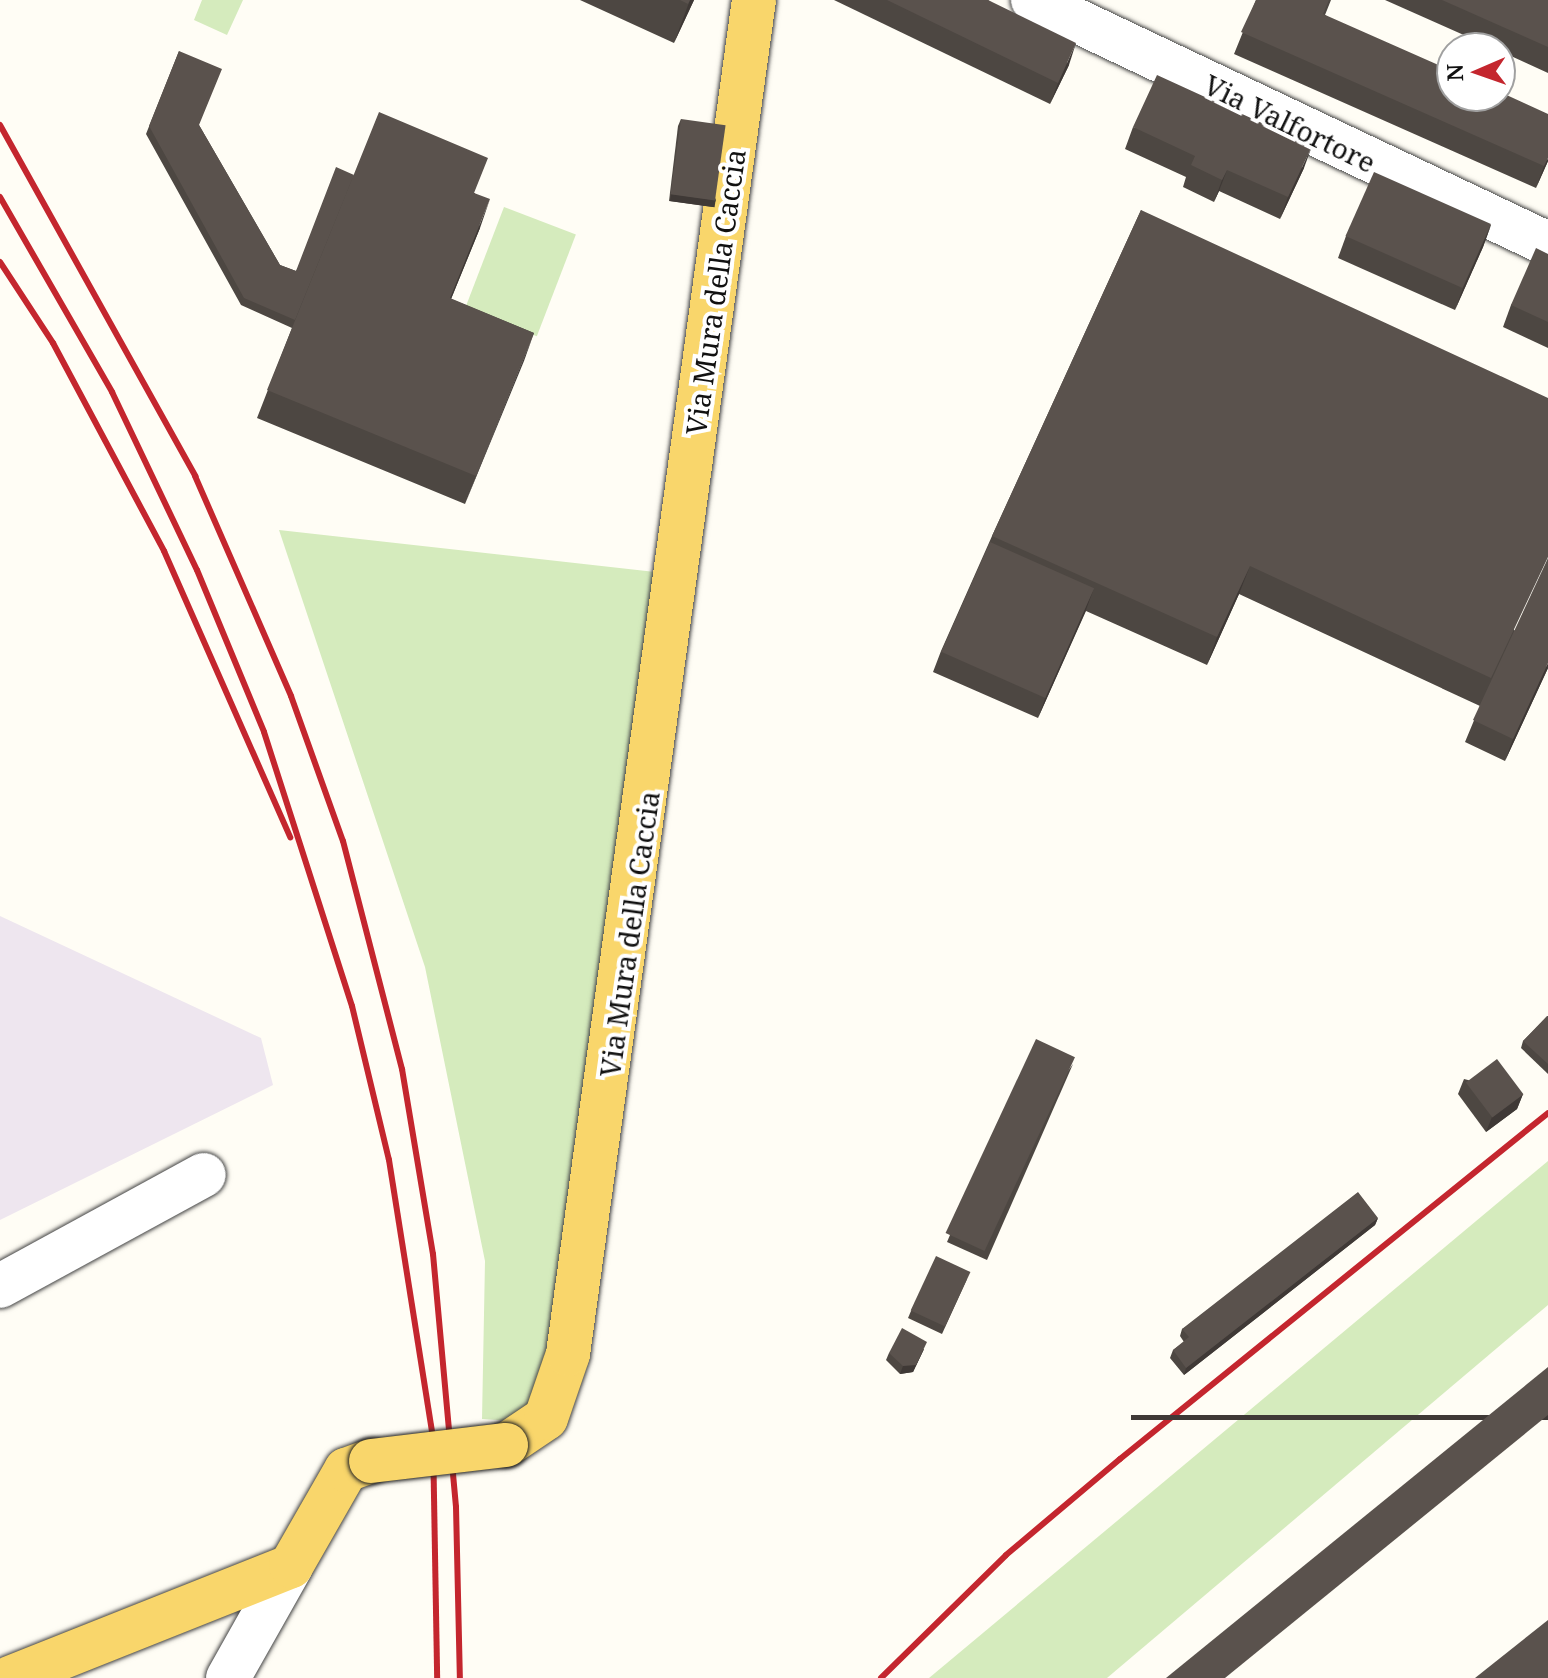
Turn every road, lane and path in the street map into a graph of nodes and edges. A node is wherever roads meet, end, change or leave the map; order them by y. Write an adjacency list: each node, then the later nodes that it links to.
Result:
1 (754, 0): 6 (main road, Via Mura della Caccia, bridge)
2 (1033, 0): 3 (street, Via Valfortore)
3 (1548, 244)
4 (204, 1175): 5 (street)
5 (0, 1286)
6 (291, 1566): 7 (main road); 8 (street, Via Mura della Caccia)
7 (10, 1678)
8 (228, 1678)

